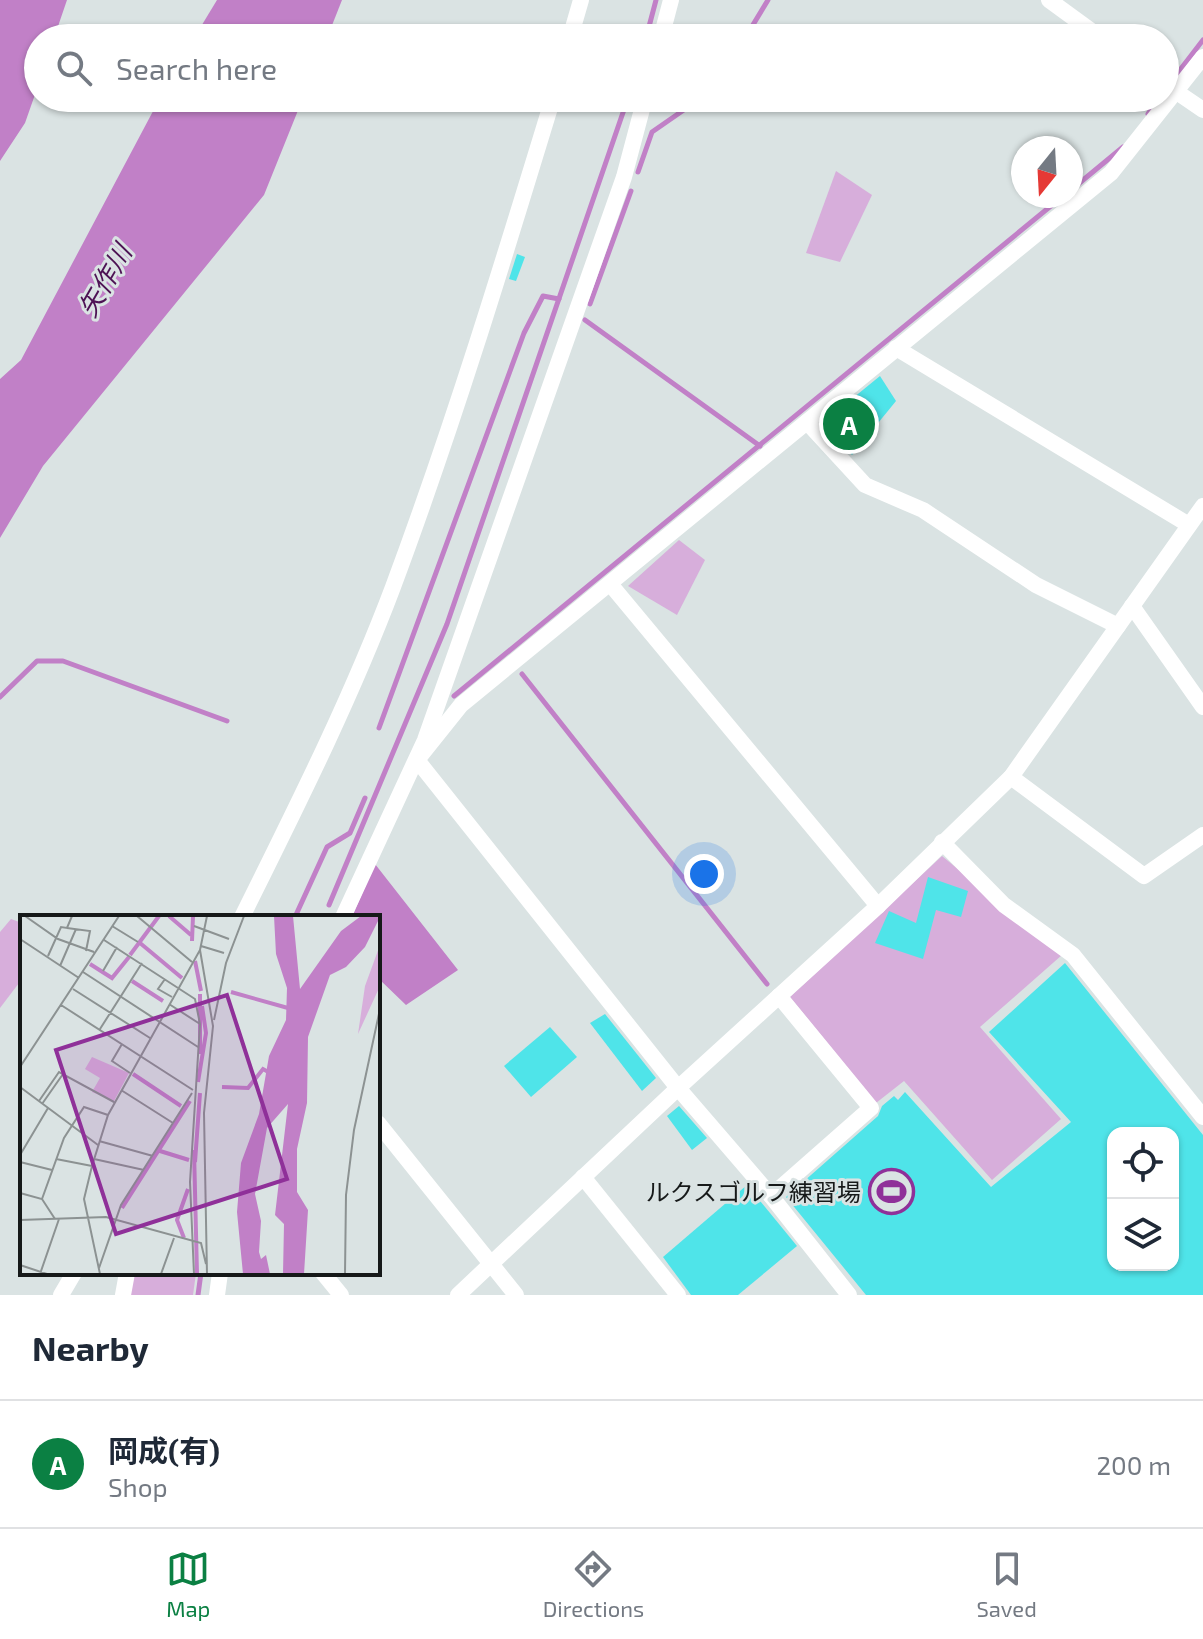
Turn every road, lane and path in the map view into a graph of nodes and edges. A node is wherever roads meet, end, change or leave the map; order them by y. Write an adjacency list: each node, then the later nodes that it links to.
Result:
1 (581, 0): 4 (street)
2 (671, 0): 5 (street)
3 (1049, 0): 6 (street)
4 (574, 24)
5 (665, 24)
6 (1082, 24)
7 (1203, 57): 8 (street)
8 (1179, 80)
9 (1179, 94): 10 (street)
10 (1203, 110)
11 (549, 112): 27 (street)
12 (641, 112): 22 (street)
13 (1153, 112): 14 (street)
14 (896, 348): 15 (street); 17 (street)
15 (807, 422): 18 (street); 20 (street)
16 (1203, 506): 17 (street)
17 (1189, 525): 19 (street)
18 (611, 585): 22 (street); 26 (street)
19 (1132, 606): 20 (street); 21 (street)
20 (1118, 626): 23 (street)
21 (1203, 707)
22 (417, 760): 28 (street); 30 (street)
23 (1011, 777): 24 (street); 25 (street)
24 (1203, 835)
25 (942, 842): 26 (street); 31 (street)
26 (878, 906): 29 (street)
27 (243, 915)
28 (344, 915)
29 (779, 996): 30 (street); 34 (street)
30 (678, 1088): 33 (street); 34 (street)
31 (1203, 1117)
32 (380, 1125): 35 (street)
33 (583, 1177): 35 (street); 46 (street)
34 (771, 1196): 47 (street)
35 (491, 1263): 44 (street); 45 (street)
36 (73, 1275): 40 (street)
37 (127, 1275): 41 (street)
38 (220, 1275): 42 (street)
39 (325, 1275): 43 (street)
40 (61, 1295)
41 (123, 1295)
42 (217, 1295)
43 (341, 1295)
44 (458, 1295)
45 (516, 1295)
46 (678, 1295)
47 (849, 1295)

